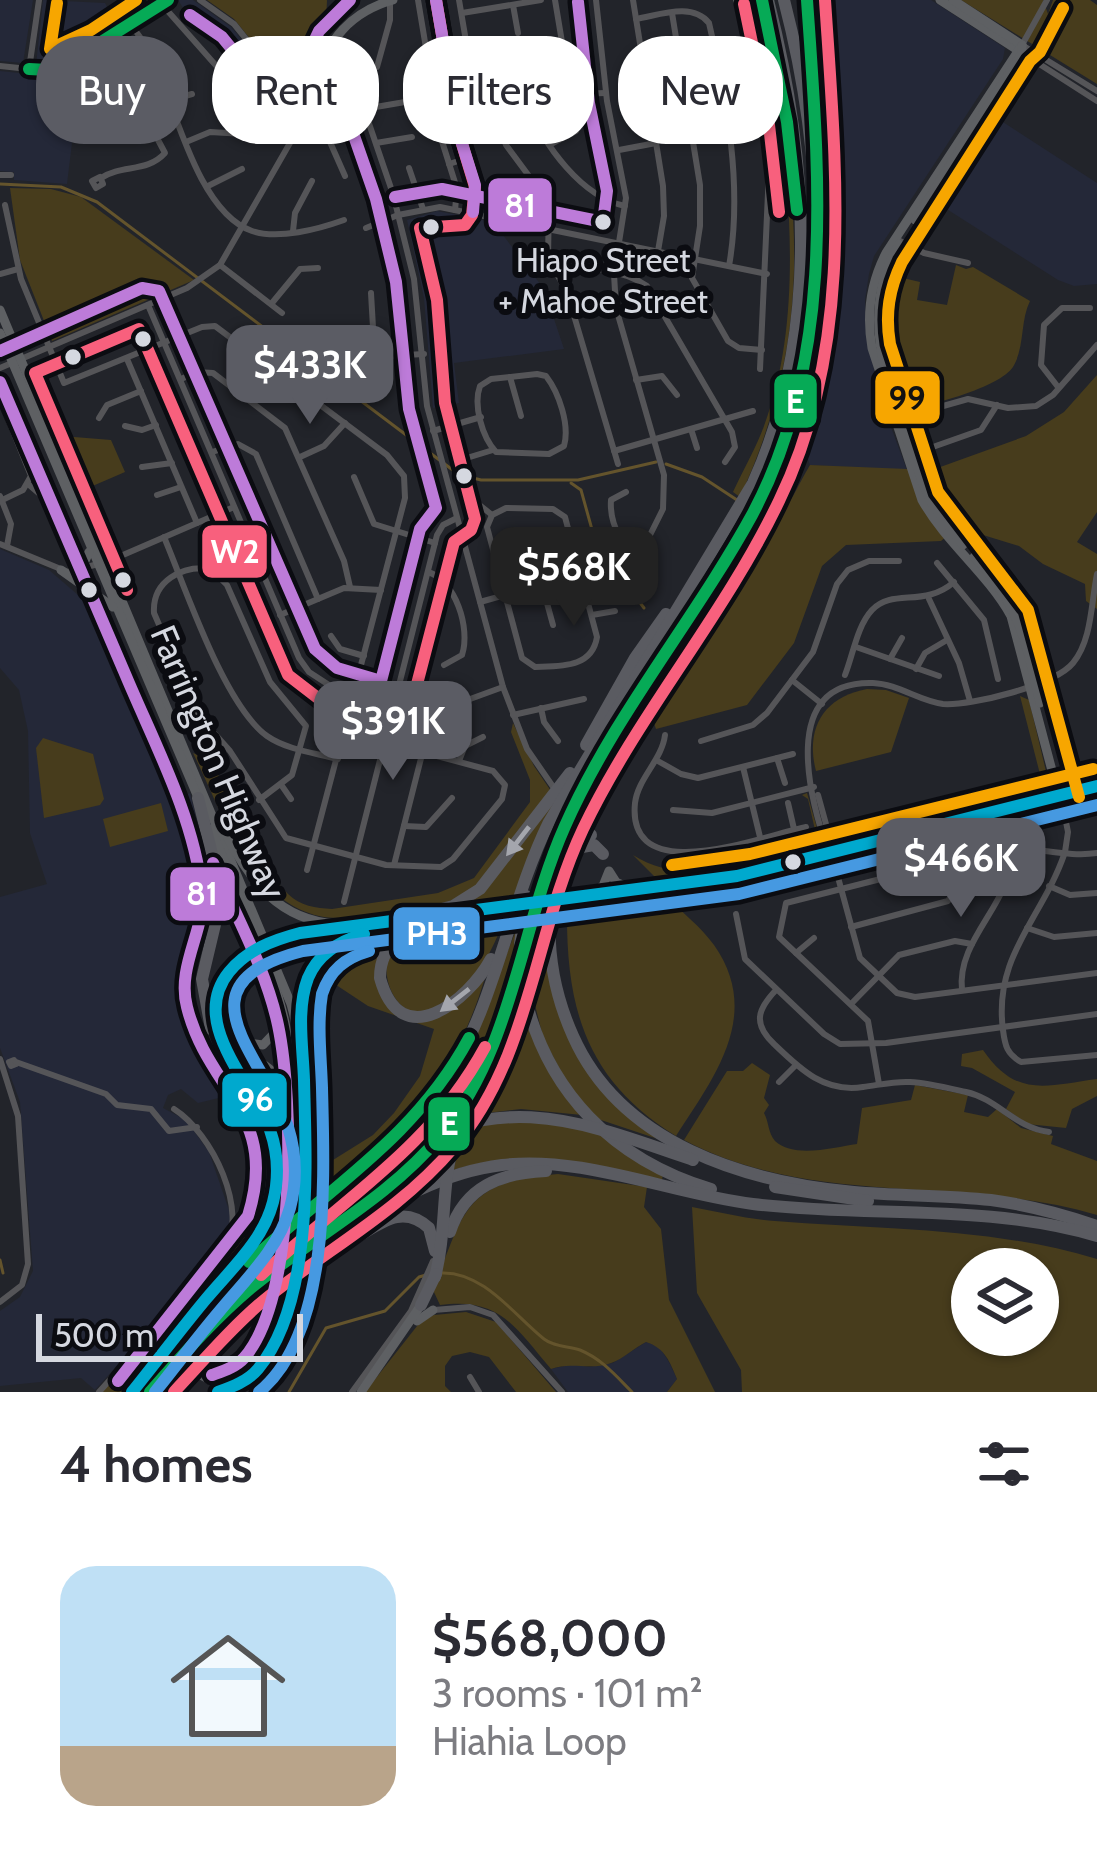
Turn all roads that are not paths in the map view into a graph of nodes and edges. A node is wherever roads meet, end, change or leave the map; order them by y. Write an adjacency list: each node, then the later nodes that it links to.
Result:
1 (39, 0): 40 (street)
2 (200, 0): 27 (street)
3 (418, 0): 29 (street)
4 (459, 0): 20 (street)
5 (541, 0): 19 (street)
6 (555, 0): 31 (street)
7 (596, 0): 41 (street)
8 (633, 0): 22 (street)
9 (736, 0): 34 (street)
10 (765, 0): 150 (highway)
11 (784, 0): 85 (highway)
12 (807, 0): 85 (highway)
13 (940, 0): 35 (main road)
14 (953, 0): 35 (main road)
15 (1047, 0): 35 (street)
16 (163, 1): 23 (street); 36 (street)
17 (387, 1): 18 (main road); 37 (street)
18 (361, 5): 28 (main road)
19 (513, 5): 20 (street); 24 (street)
20 (461, 13): 30 (street)
21 (672, 13): 22 (street); 33 (street); 84 (street)
22 (636, 19): 32 (street)
23 (130, 24): 25 (street); 26 (street)
24 (518, 33)
25 (111, 36)
26 (139, 36)
27 (243, 36)
28 (337, 36)
29 (424, 36)
30 (465, 36)
31 (561, 36)
32 (639, 36)
33 (711, 36)
34 (747, 36)
35 (1020, 49): 45 (street); 81 (main road)
36 (212, 61)
37 (379, 61)
38 (0, 66): 40 (street)
39 (36, 69): 40 (street)
40 (28, 70)
41 (605, 93): 44 (street); 58 (street)
42 (192, 94): 43 (street)
43 (188, 95)
44 (594, 95)
45 (1097, 96)
46 (160, 144): 66 (street)
47 (187, 144): 68 (street)
48 (290, 144): 77 (street)
49 (332, 144): 65 (street)
50 (376, 144): 74 (street)
51 (444, 144): 60 (street)
52 (506, 144): 79 (street)
53 (551, 144): 71 (street)
54 (647, 144): 58 (street)
55 (656, 144): 83 (street)
56 (728, 144): 88 (street)
57 (765, 144): 94 (street)
58 (617, 151): 71 (street)
59 (467, 158): 60 (street)
60 (449, 164): 73 (street)
61 (409, 167): 72 (street)
62 (242, 169): 68 (street)
63 (0, 175): 64 (street)
64 (11, 175)
65 (345, 176)
66 (101, 178)
67 (312, 181): 80 (street)
68 (208, 186): 77 (street)
69 (496, 190): 75 (street)
70 (4, 205): 90 (street)
71 (625, 206): 82 (street)
72 (423, 209): 73 (street); 74 (street)
73 (455, 210): 75 (street)
74 (398, 215): 78 (street); 106 (street)
75 (489, 217): 79 (street)
76 (344, 220): 80 (street)
77 (245, 227): 80 (street); 87 (street)
78 (366, 228)
79 (549, 229): 82 (street); 91 (street)
80 (293, 231)
81 (898, 240): 86 (street); 127 (main road)
82 (619, 244): 83 (street); 93 (street)
83 (658, 252): 84 (street)
84 (694, 259): 88 (street); 105 (street)
85 (814, 261): 150 (highway)
86 (968, 263)
87 (220, 265): 96 (street); 97 (street)
88 (729, 266): 94 (street)
89 (318, 268): 96 (street)
90 (18, 269): 92 (street); 104 (street)
91 (558, 273): 93 (street); 137 (street)
92 (0, 274)
93 (614, 274): 115 (street); 126 (street)
94 (767, 274): 105 (street)
95 (371, 293): 107 (street)
96 (271, 304): 100 (street)
97 (148, 305): 102 (street); 104 (street)
98 (1090, 308): 116 (street)
99 (0, 310): 110 (main road, Farrington Highway)
100 (282, 313)
101 (0, 333): 110 (main road, Farrington Highway)
102 (164, 343): 108 (street); 114 (street); 128 (street)
103 (1097, 345): 116 (street)
104 (48, 348): 108 (street); 110 (street)
105 (762, 350): 112 (street)
106 (424, 354): 107 (street); 132 (street)
107 (375, 357): 109 (street); 119 (street)
108 (127, 359): 117 (street)
109 (332, 359)
110 (16, 362): 111 (street); 161 (main road, Farrington Highway); 170 (main road, Farrington Highway)
111 (0, 368)
112 (760, 369)
113 (510, 377): 123 (street); 124 (street); 136 (street)
114 (180, 379): 138 (street); 139 (street)
115 (636, 380): 118 (street); 133 (street)
116 (1059, 388): 121 (street)
117 (141, 391): 125 (street); 129 (street)
118 (677, 395)
119 (377, 396)
120 (0, 399): 146 (street)
121 (997, 405): 127 (street); 135 (street)
122 (753, 411): 126 (street)
123 (521, 416)
124 (481, 417): 132 (street); 136 (street)
125 (99, 418)
126 (725, 419): 131 (street); 141 (street)
127 (898, 419): 204 (main road)
128 (345, 422): 139 (street); 158 (street)
129 (156, 425): 130 (street); 142 (street)
130 (125, 426)
131 (692, 428): 133 (street); 134 (street)
132 (434, 431): 155 (street)
133 (653, 440): 137 (street); 167 (street)
134 (697, 448)
135 (930, 448)
136 (493, 450): 140 (street)
137 (614, 451): 143 (street)
138 (211, 452): 153 (street); 185 (street)
139 (300, 457): 181 (street)
140 (470, 457)
141 (725, 462)
142 (172, 464): 144 (street); 147 (street)
143 (618, 464)
144 (142, 466)
145 (354, 478): 158 (street)
146 (28, 484): 151 (street); 162 (street)
147 (182, 487): 149 (street); 157 (street)
148 (626, 492): 167 (street)
149 (157, 495)
150 (753, 497): 156 (highway)
151 (1, 499): 164 (street)
152 (477, 503): 154 (street)
153 (234, 507): 157 (street); 189 (street)
154 (492, 515): 168 (street); 178 (street)
155 (457, 518): 163 (street); 186 (street)
156 (740, 522): 159 (highway); 166 (highway)
157 (196, 523): 160 (street)
158 (396, 533): 163 (street); 182 (street)
159 (724, 536): 233 (highway); 274 (highway, one-way to 274)
160 (164, 537): 170 (street); 176 (street)
161 (88, 541): 170 (main road, Farrington Highway); 173 (main road)
162 (64, 543)
163 (435, 543): 175 (street)
164 (4, 545): 174 (street)
165 (534, 545): 168 (street)
166 (731, 550): 287 (highway); 303 (highway)
167 (633, 555): 172 (street); 178 (street)
168 (494, 556): 183 (street)
169 (899, 561): 203 (street)
170 (107, 562): 173 (street); 174 (street); 187 (main road, Farrington Highway); 227 (main road, Farrington Highway)
171 (937, 563): 179 (street)
172 (645, 567)
173 (82, 570): 174 (street)
174 (65, 571): 187 (main road)
175 (428, 572): 198 (street); 209 (street)
176 (180, 574): 218 (street); 218 (street); 237 (street)
177 (1097, 574): 204 (street)
178 (581, 575): 180 (street); 190 (street)
179 (954, 582): 184 (street); 202 (street)
180 (542, 585): 183 (street); 191 (street)
181 (350, 587): 182 (street); 185 (street)
182 (381, 590): 196 (street)
183 (505, 596): 186 (street); 190 (street)
184 (929, 598): 194 (street); 195 (street)
185 (318, 599): 189 (street)
186 (480, 602): 205 (street)
187 (117, 611): 234 (main road, Farrington Highway)
188 (615, 611): 190 (street)
189 (280, 615): 206 (street)
190 (592, 615)
191 (553, 625)
192 (331, 636): 196 (street)
193 (902, 638): 197 (street)
194 (947, 640): 199 (street); 208 (street)
195 (856, 646): 197 (street); 200 (street)
196 (364, 656): 206 (street)
197 (890, 659): 199 (street)
198 (444, 665)
199 (916, 669): 201 (street)
200 (845, 675)
201 (939, 676)
202 (998, 679)
203 (792, 680): 210 (street); 217 (street)
204 (1032, 685): 208 (street); 226 (main road)
205 (503, 687): 212 (street); 213 (street)
206 (356, 693): 209 (street); 222 (street)
207 (584, 699): 211 (street)
208 (970, 701): 210 (street)
209 (394, 703): 212 (street); 256 (street)
210 (823, 704): 230 (street)
211 (541, 707): 213 (street); 216 (street)
212 (433, 711): 219 (street)
213 (512, 715): 246 (street)
214 (665, 735): 223 (street)
215 (483, 737): 224 (street)
216 (559, 741)
217 (701, 741)
218 (300, 748): 222 (street); 229 (street)
219 (422, 752): 224 (street); 243 (street)
220 (793, 754): 221 (street)
221 (778, 758): 225 (street); 228 (street)
222 (338, 759): 250 (street)
223 (656, 760): 225 (street); 248 (street)
224 (459, 761): 260 (street)
225 (742, 767): 239 (street)
226 (1056, 777): 232 (main road); 238 (main road); 241 (main road)
227 (200, 780): 276 (main road); 306 (main road, Farrington Highway)
228 (784, 784)
229 (282, 786): 236 (street); 237 (street)
230 (814, 787): 239 (street); 247 (street)
231 (1097, 789): 232 (main road)
232 (1078, 794): 238 (main road)
233 (566, 795): 271 (highway); 283 (highway)
234 (198, 798): 286 (main road, Farrington Highway); 307 (highway)
235 (452, 798): 243 (street)
236 (291, 799)
237 (260, 800): 250 (street)
238 (1061, 801): 241 (main road); 241 (main road); 253 (street)
239 (751, 802): 242 (street); 248 (street)
240 (788, 803): 245 (street)
241 (1041, 803): 252 (main road)
242 (674, 810)
243 (404, 826): 260 (street)
244 (806, 826): 245 (street)
245 (794, 829): 248 (street)
246 (588, 830): 249 (highway); 255 (street)
247 (827, 837): 252 (main road); 257 (main road); 258 (street)
248 (760, 838)
249 (580, 847): 255 (highway); 303 (highway)
250 (316, 848): 256 (street); 261 (street)
251 (1011, 848): 253 (street); 259 (street); 284 (street)
252 (847, 852): 258 (main road)
253 (1065, 852): 254 (street); 263 (street)
254 (1097, 853)
255 (603, 854): 262 (street)
256 (354, 858): 260 (street); 270 (street)
257 (807, 859): 258 (main road); 264 (main road)
258 (830, 859): 264 (main road); 265 (street)
259 (956, 860): 265 (street); 277 (street)
260 (393, 866)
261 (308, 870)
262 (608, 871): 266 (street); 267 (main road); 269 (main road)
263 (1049, 886): 268 (street); 279 (street)
264 (674, 888): 267 (main road)
265 (840, 888): 277 (street); 285 (street)
266 (611, 891): 267 (main road); 269 (main road)
267 (629, 893): 269 (main road)
268 (1097, 893)
269 (595, 897): 272 (main road)
270 (344, 902)
271 (516, 903): 275 (highway, one-way to 275); 317 (highway)
272 (493, 911): 274 (main road); 275 (main road)
273 (736, 914): 292 (street)
274 (405, 919): 276 (main road)
275 (451, 921): 278 (main road)
276 (372, 923): 282 (main road)
277 (850, 927): 290 (street)
278 (390, 928): 282 (main road); 306 (main road)
279 (1027, 928): 280 (street); 291 (street)
280 (1097, 933)
281 (814, 938): 285 (street)
282 (278, 942): 286 (main road)
283 (520, 944)
284 (972, 944): 290 (street); 293 (street)
285 (796, 953): 295 (street)
286 (256, 955): 286 (main road); 289 (main road); 315 (main road, Farrington Highway)
287 (523, 963): 318 (highway); 323 (highway)
288 (1097, 973): 291 (street)
289 (227, 974): 307 (highway); 315 (main road)
290 (878, 976): 293 (street); 295 (street)
291 (1002, 985): 293 (street); 297 (street)
292 (776, 990): 298 (street); 302 (street)
293 (962, 990)
294 (524, 992): 314 (highway)
295 (851, 1004): 298 (street)
296 (1097, 1014): 297 (street)
297 (1003, 1026): 298 (street); 299 (street)
298 (873, 1044): 305 (street)
299 (1097, 1055)
300 (0, 1058): 320 (street)
301 (16, 1062): 309 (street)
302 (796, 1065): 304 (street); 305 (street)
303 (591, 1066): 311 (highway)
304 (779, 1082)
305 (879, 1084): 310 (street)
306 (304, 1096): 315 (main road, Farrington Highway)
307 (258, 1100): 326 (highway)
308 (174, 1109): 309 (street)
309 (196, 1127): 325 (street)
310 (1049, 1132)
311 (687, 1154): 316 (highway); 317 (highway)
312 (593, 1173): 313 (highway); 314 (highway); 318 (highway)
313 (440, 1181): 319 (highway); 323 (highway)
314 (681, 1184): 316 (highway)
315 (296, 1199): 319 (main road, Farrington Highway)
316 (1097, 1230)
317 (274, 1239): 326 (highway)
318 (436, 1265): 319 (highway); 321 (highway)
319 (289, 1281): 322 (main road, Farrington Highway); 322 (highway); 328 (highway); 330 (main road, Farrington Highway)
320 (0, 1302)
321 (426, 1303): 331 (street); 331 (main road); 333 (street)
322 (275, 1311): 329 (main road, Farrington Highway)
323 (190, 1348): 327 (highway)
324 (470, 1377): 332 (street)
325 (98, 1392)
326 (132, 1392)
327 (150, 1392)
328 (218, 1392)
329 (229, 1392)
330 (264, 1392)
331 (356, 1392)
332 (479, 1392)
333 (562, 1392)

